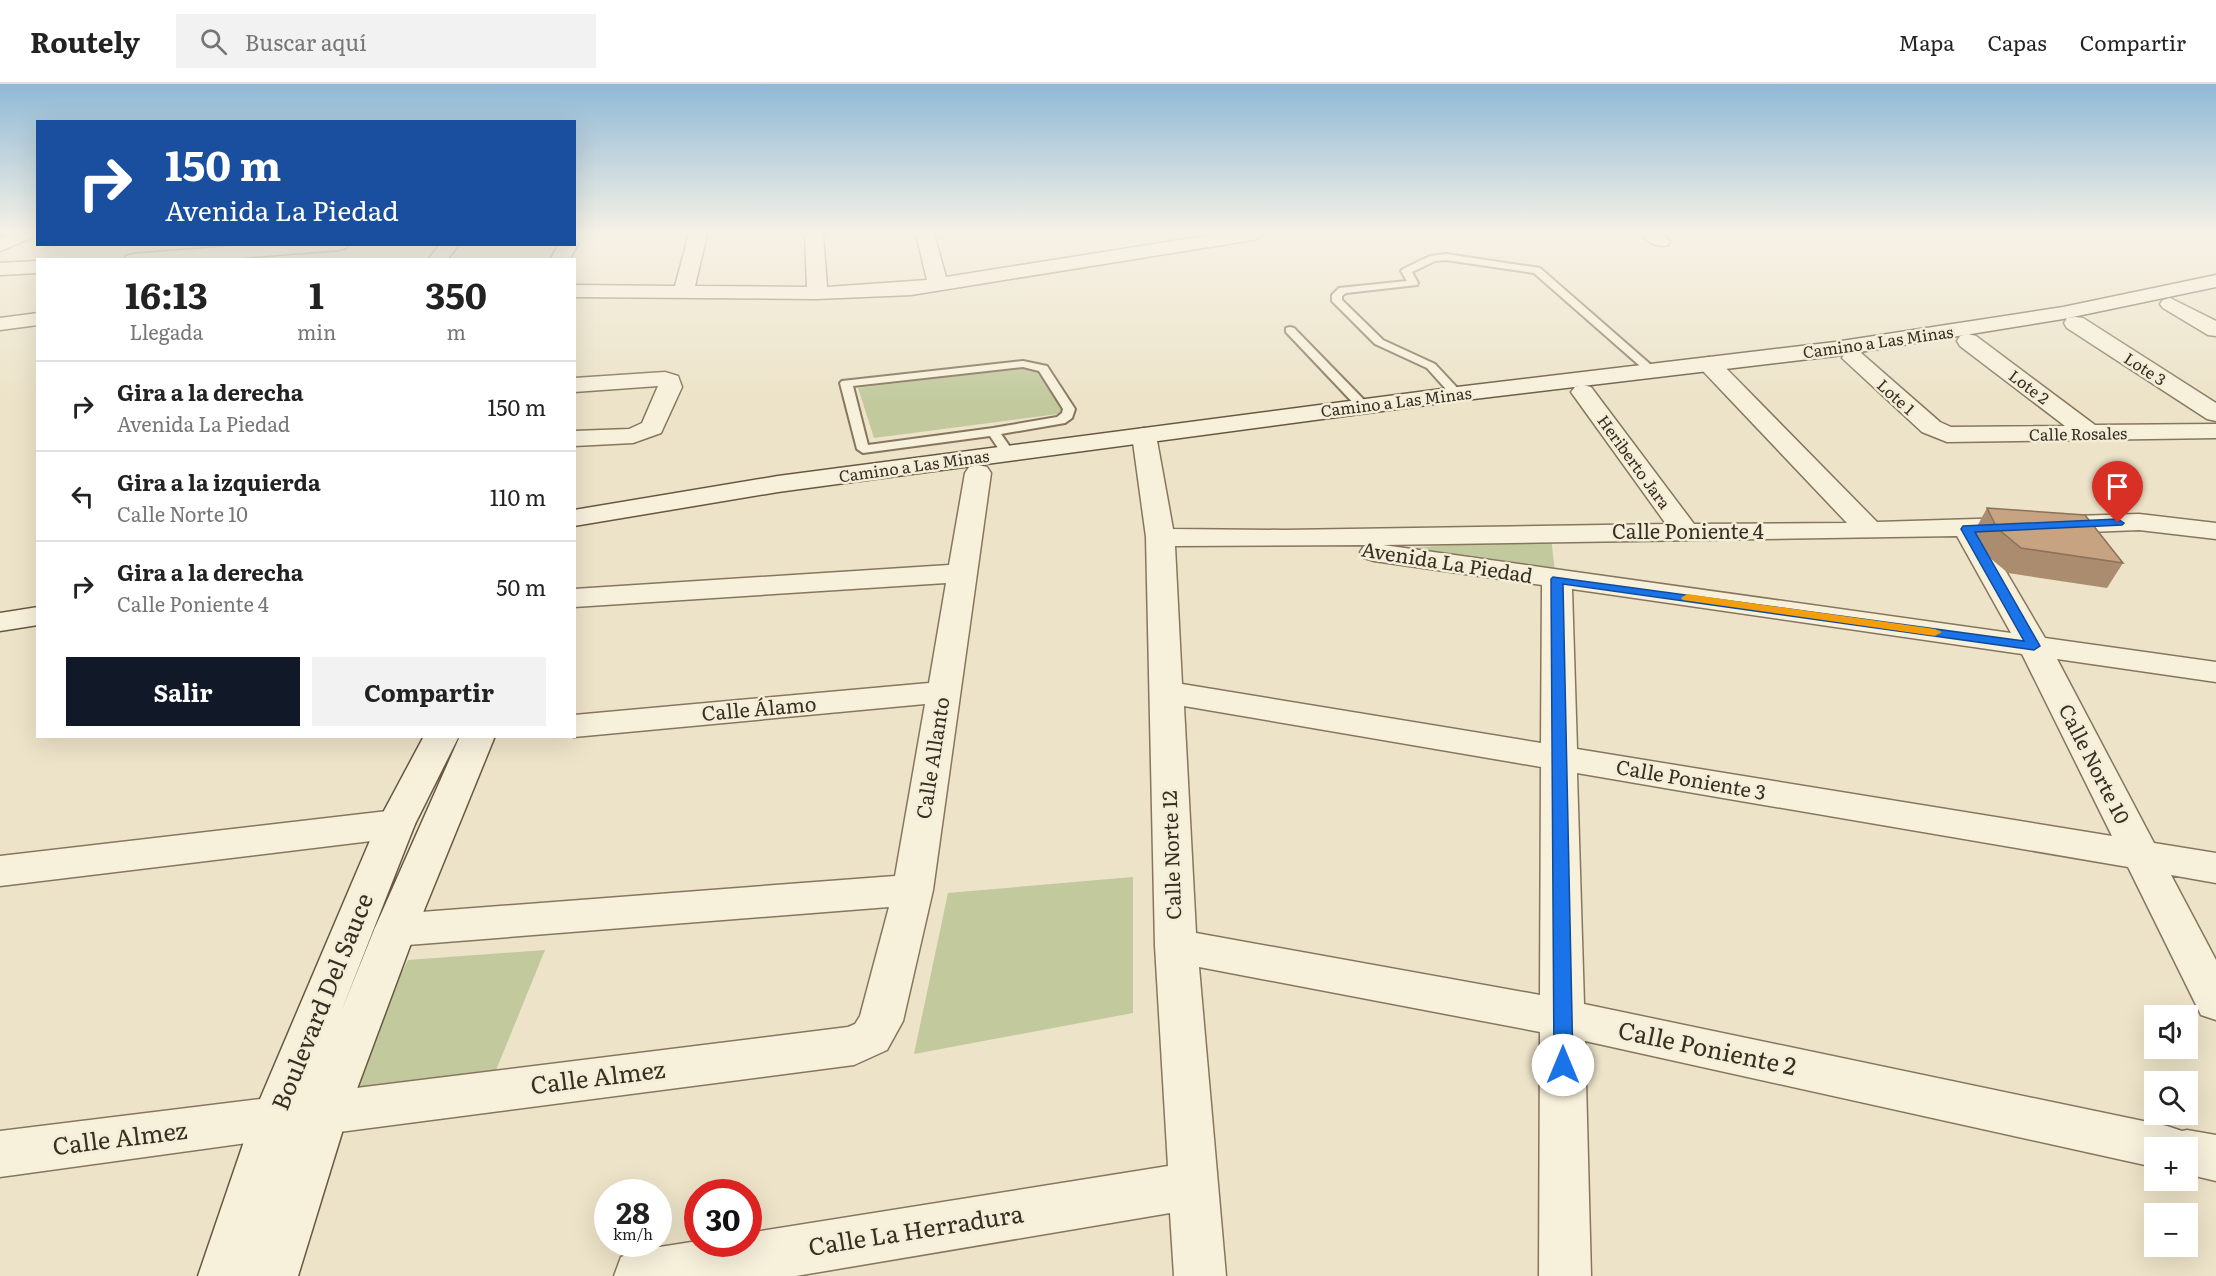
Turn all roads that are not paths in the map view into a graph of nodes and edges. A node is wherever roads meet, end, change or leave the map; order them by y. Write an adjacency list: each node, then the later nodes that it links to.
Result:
1 (684, 290): 7 (street); 8 (street)
2 (817, 290): 8 (street)
3 (899, 290): 8 (street)
4 (1347, 290): 22 (lane)
5 (1559, 290): 19 (lane)
6 (2175, 290): 18 (street, Camino a Las Minas)
7 (576, 291)
8 (817, 293)
9 (2216, 294): 10 (street, Camino a Las Minas)
10 (2170, 304): 12 (street, Camino a Las Minas); 15 (street)
11 (36, 319): 13 (street)
12 (2075, 323): 16 (street, Camino a Las Minas); 24 (street, Lote 3)
13 (0, 324)
14 (1290, 330): 23 (lane)
15 (2216, 330)
16 (1968, 341): 17 (street, Camino a Las Minas); 28 (street, Lote 2)
17 (1853, 358): 18 (street, Camino a Las Minas); 27 (street, Lote 1)
18 (1714, 369): 19 (street, Camino a Las Minas); 21 (street, Camino a Las Minas); 37 (street)
19 (1652, 371): 22 (street, Camino a Las Minas)
20 (576, 385): 29 (street)
21 (1583, 392): 30 (street, Camino a Las Minas); 39 (street, Heriberto Jara)
22 (1457, 394): 23 (street, Camino a Las Minas)
23 (1363, 406): 30 (street, Camino a Las Minas)
24 (2216, 414)
25 (2216, 431): 28 (street, Calle Rosales)
26 (993, 432): 26 (lane); 31 (lane)
27 (1941, 434): 28 (street, Calle Rosales)
28 (2091, 434)
29 (576, 439)
30 (1146, 443): 31 (street, Camino a Las Minas); 32 (street, Camino a Las Minas); 40 (street, Calle Norte 12)
31 (1009, 454): 35 (street, Camino a Las Minas)
32 (978, 473): 35 (street, Camino a Las Minas); 42 (street, Calle Allanto)
33 (2216, 521): 34 (street)
34 (2139, 522): 36 (street, Calle Poniente 4); 38 (street, Calle Poniente 4)
35 (576, 525)
36 (1967, 529): 37 (street, Calle Poniente 4); 49 (street, Calle Norte 10)
37 (1870, 531): 39 (street, Calle Poniente 4)
38 (2216, 531)
39 (1686, 532): 41 (street, Calle Poniente 4)
40 (1160, 537): 41 (street, Calle Poniente 4); 52 (street, Calle Norte 12)
41 (1285, 538): 43 (street, Avenida La Piedad)
42 (963, 573): 44 (street); 51 (street, Calle Allanto)
43 (1557, 579): 49 (street, Avenida La Piedad); 56 (street)
44 (576, 598)
45 (36, 616): 46 (street)
46 (0, 622)
47 (36, 630): 48 (street)
48 (0, 635)
49 (2034, 646): 50 (street, Avenida La Piedad); 58 (street, Calle Norte 10)
50 (2216, 672)
51 (943, 692): 53 (street, Calle Álamo); 61 (street, Calle Allanto)
52 (1166, 692): 56 (street, Calle Poniente 3); 63 (street, Calle Norte 12)
53 (576, 726)
54 (441, 738): 57 (street, Boulevard Del Sauce)
55 (477, 738): 62 (street, Boulevard Del Sauce)
56 (1559, 757): 58 (street, Calle Poniente 3); 65 (street)
57 (396, 824): 60 (street); 68 (street, Boulevard Del Sauce)
58 (2141, 855): 59 (street, Calle Poniente 3); 64 (street, Calle Norte 10)
59 (2216, 868)
60 (0, 870)
61 (912, 890): 62 (street); 66 (street, Calle Allanto)
62 (395, 930): 67 (street, Boulevard Del Sauce)
63 (1176, 946): 65 (street, Calle Poniente 2); 73 (street, Calle Norte 12)
64 (2216, 1002)
65 (1563, 1017): 69 (street, Calle Poniente 2); 78 (street)
66 (871, 1037): 67 (street, Calle Almez)
67 (324, 1113): 75 (street, Boulevard Del Sauce)
68 (276, 1118): 70 (street, Calle Almez); 74 (street, Boulevard Del Sauce)
69 (2144, 1143)
70 (0, 1154)
71 (2198, 1154): 72 (street)
72 (2216, 1158)
73 (1192, 1186): 76 (street, Calle La Herradura); 77 (street, Calle Norte 12)
74 (224, 1276)
75 (273, 1276)
76 (640, 1276)
77 (1200, 1276)
78 (1564, 1276)

